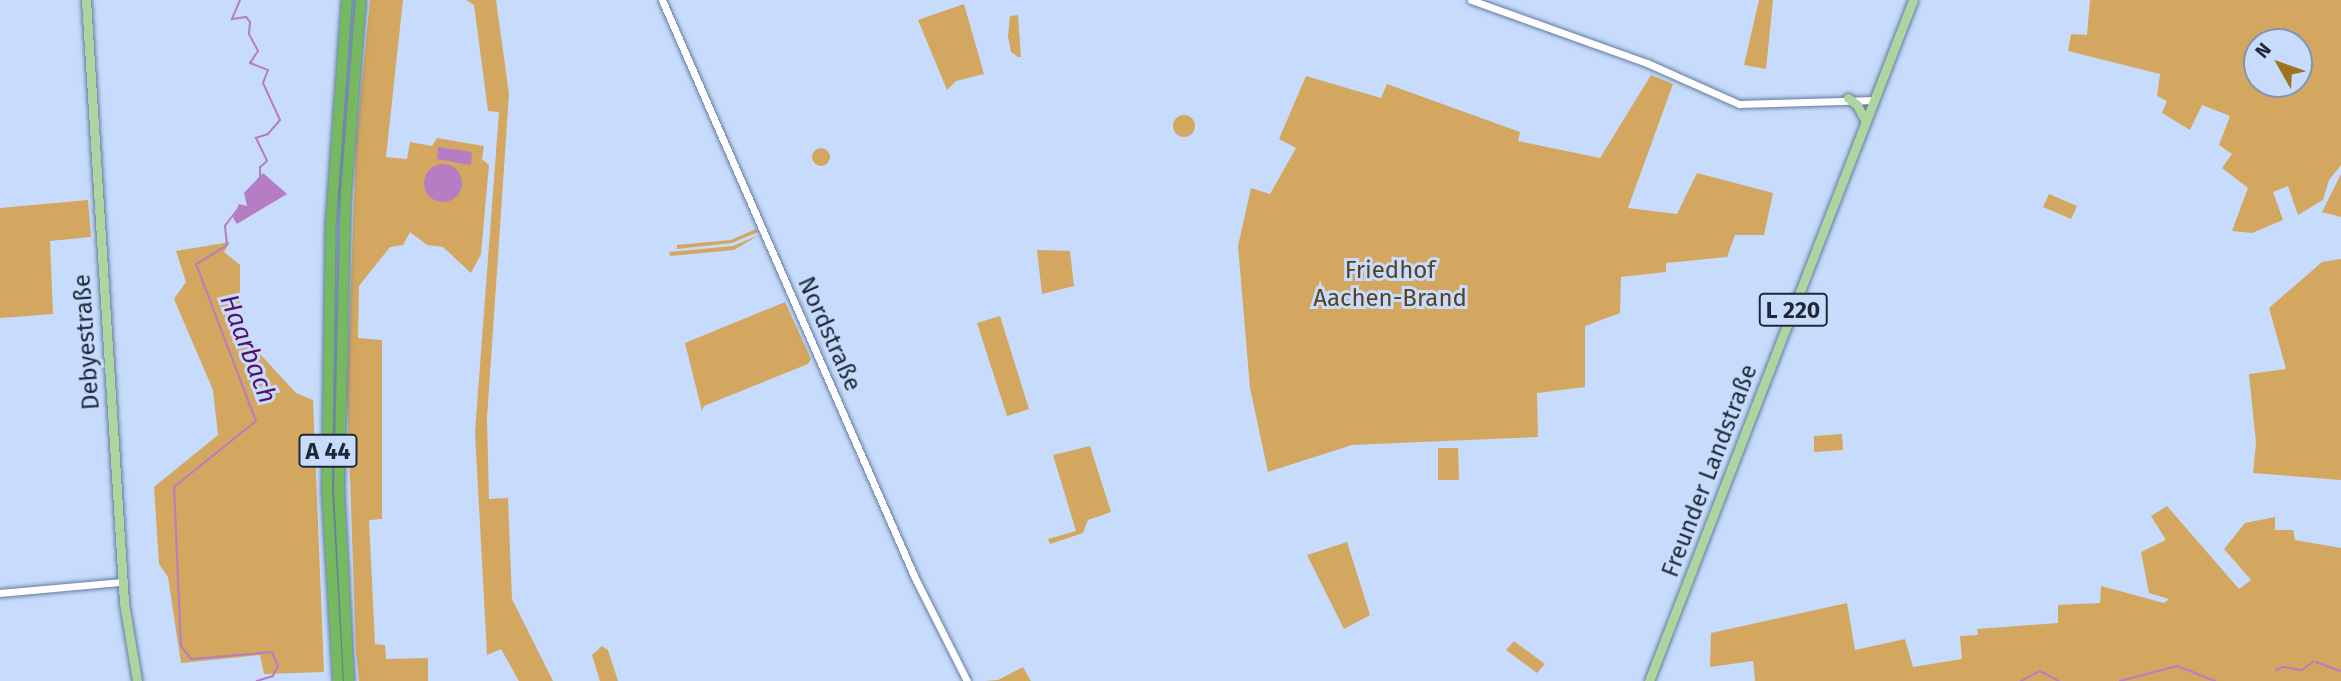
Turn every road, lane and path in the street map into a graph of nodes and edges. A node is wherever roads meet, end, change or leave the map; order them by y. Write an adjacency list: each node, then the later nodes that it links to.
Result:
1 (86, 0): 10 (main road, Debyestraße)
2 (347, 0): 13 (highway, A 44)
3 (361, 0): 14 (highway, A 44)
4 (662, 0): 15 (street, Nordstraße)
5 (1471, 0): 7 (street)
6 (1913, 0): 8 (main road, Freunder Landstraße / L 220)
7 (1848, 98): 8 (street); 9 (main road)
8 (1875, 100): 9 (main road, Freunder Landstraße / L 220)
9 (1866, 122): 16 (main road, Freunder Landstraße / L 220)
10 (122, 582): 11 (street); 12 (main road, Debyestraße)
11 (0, 593)
12 (137, 681)
13 (338, 681)
14 (349, 681)
15 (967, 681)
16 (1649, 681)

